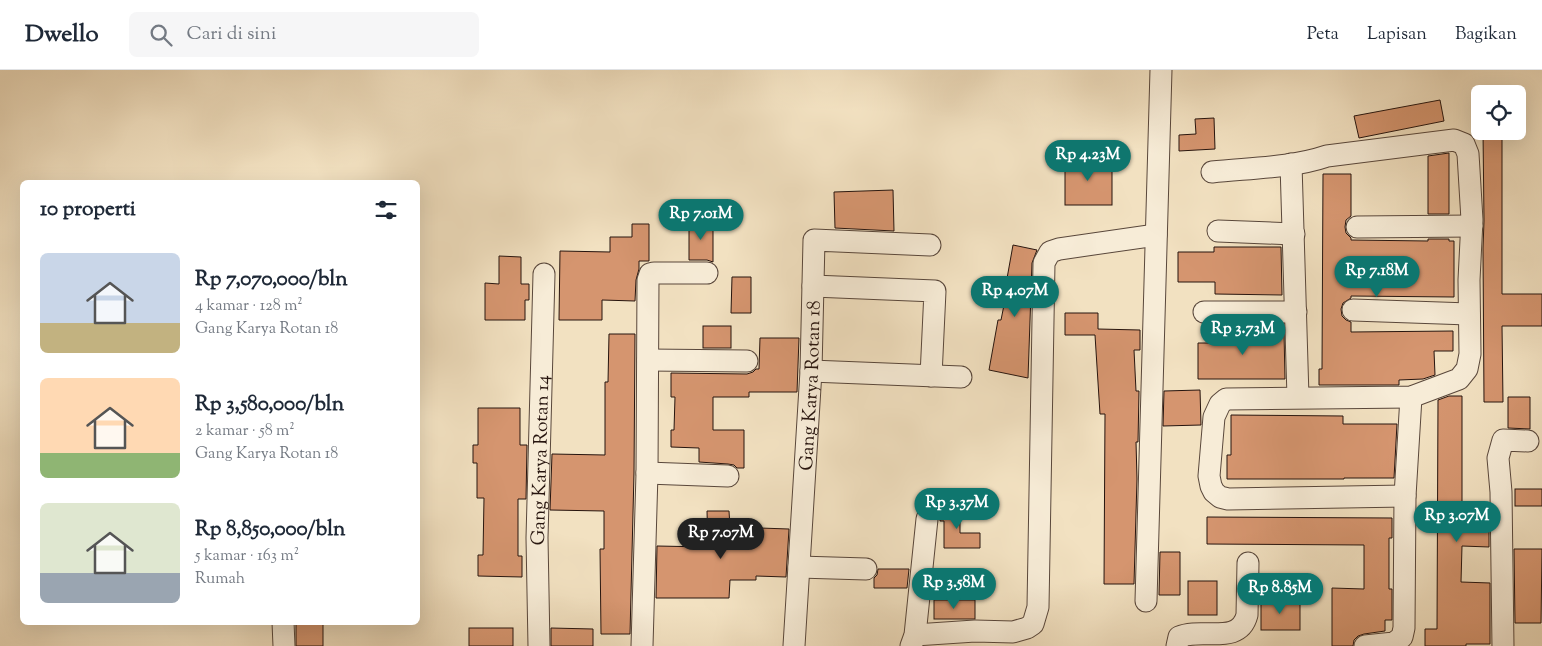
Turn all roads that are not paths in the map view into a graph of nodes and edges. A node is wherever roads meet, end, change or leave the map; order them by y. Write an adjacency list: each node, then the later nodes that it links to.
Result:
1 (1161, 70): 8 (street)
2 (1291, 164): 3 (street); 4 (street); 7 (street)
3 (1212, 172)
4 (1472, 226): 5 (street); 16 (street)
5 (1358, 227)
6 (1218, 231): 7 (street)
7 (1294, 234): 15 (street)
8 (1156, 235): 32 (street); 34 (street)
9 (930, 245): 12 (street, Gang Karya Rotan 18)
10 (544, 274): 37 (street, Gang Karya Rotan 14)
11 (707, 274): 17 (street)
12 (813, 286): 19 (street, Gang Karya Rotan 18); 20 (street)
13 (1353, 310): 16 (street)
14 (1204, 312): 15 (street)
15 (1296, 312): 22 (street)
16 (1470, 314): 23 (street)
17 (648, 360): 18 (street); 25 (street)
18 (746, 361)
19 (811, 371): 20 (street); 30 (street, Gang Karya Rotan 18)
20 (931, 376): 21 (street)
21 (961, 377)
22 (1298, 397): 23 (street); 27 (street)
23 (1411, 397): 27 (street)
24 (1528, 441): 42 (street)
25 (647, 473): 26 (street); 38 (street)
26 (728, 476)
27 (1405, 496): 41 (street)
28 (927, 519): 35 (street)
29 (1248, 563): 40 (street)
30 (800, 567): 31 (street); 39 (street, Gang Karya Rotan 18)
31 (866, 569)
32 (1146, 601)
33 (283, 625): 36 (street)
34 (990, 639): 35 (street)
35 (913, 641)
36 (284, 646)
37 (539, 646)
38 (642, 646)
39 (794, 646)
40 (1177, 646)
41 (1366, 646)
42 (1503, 646)

